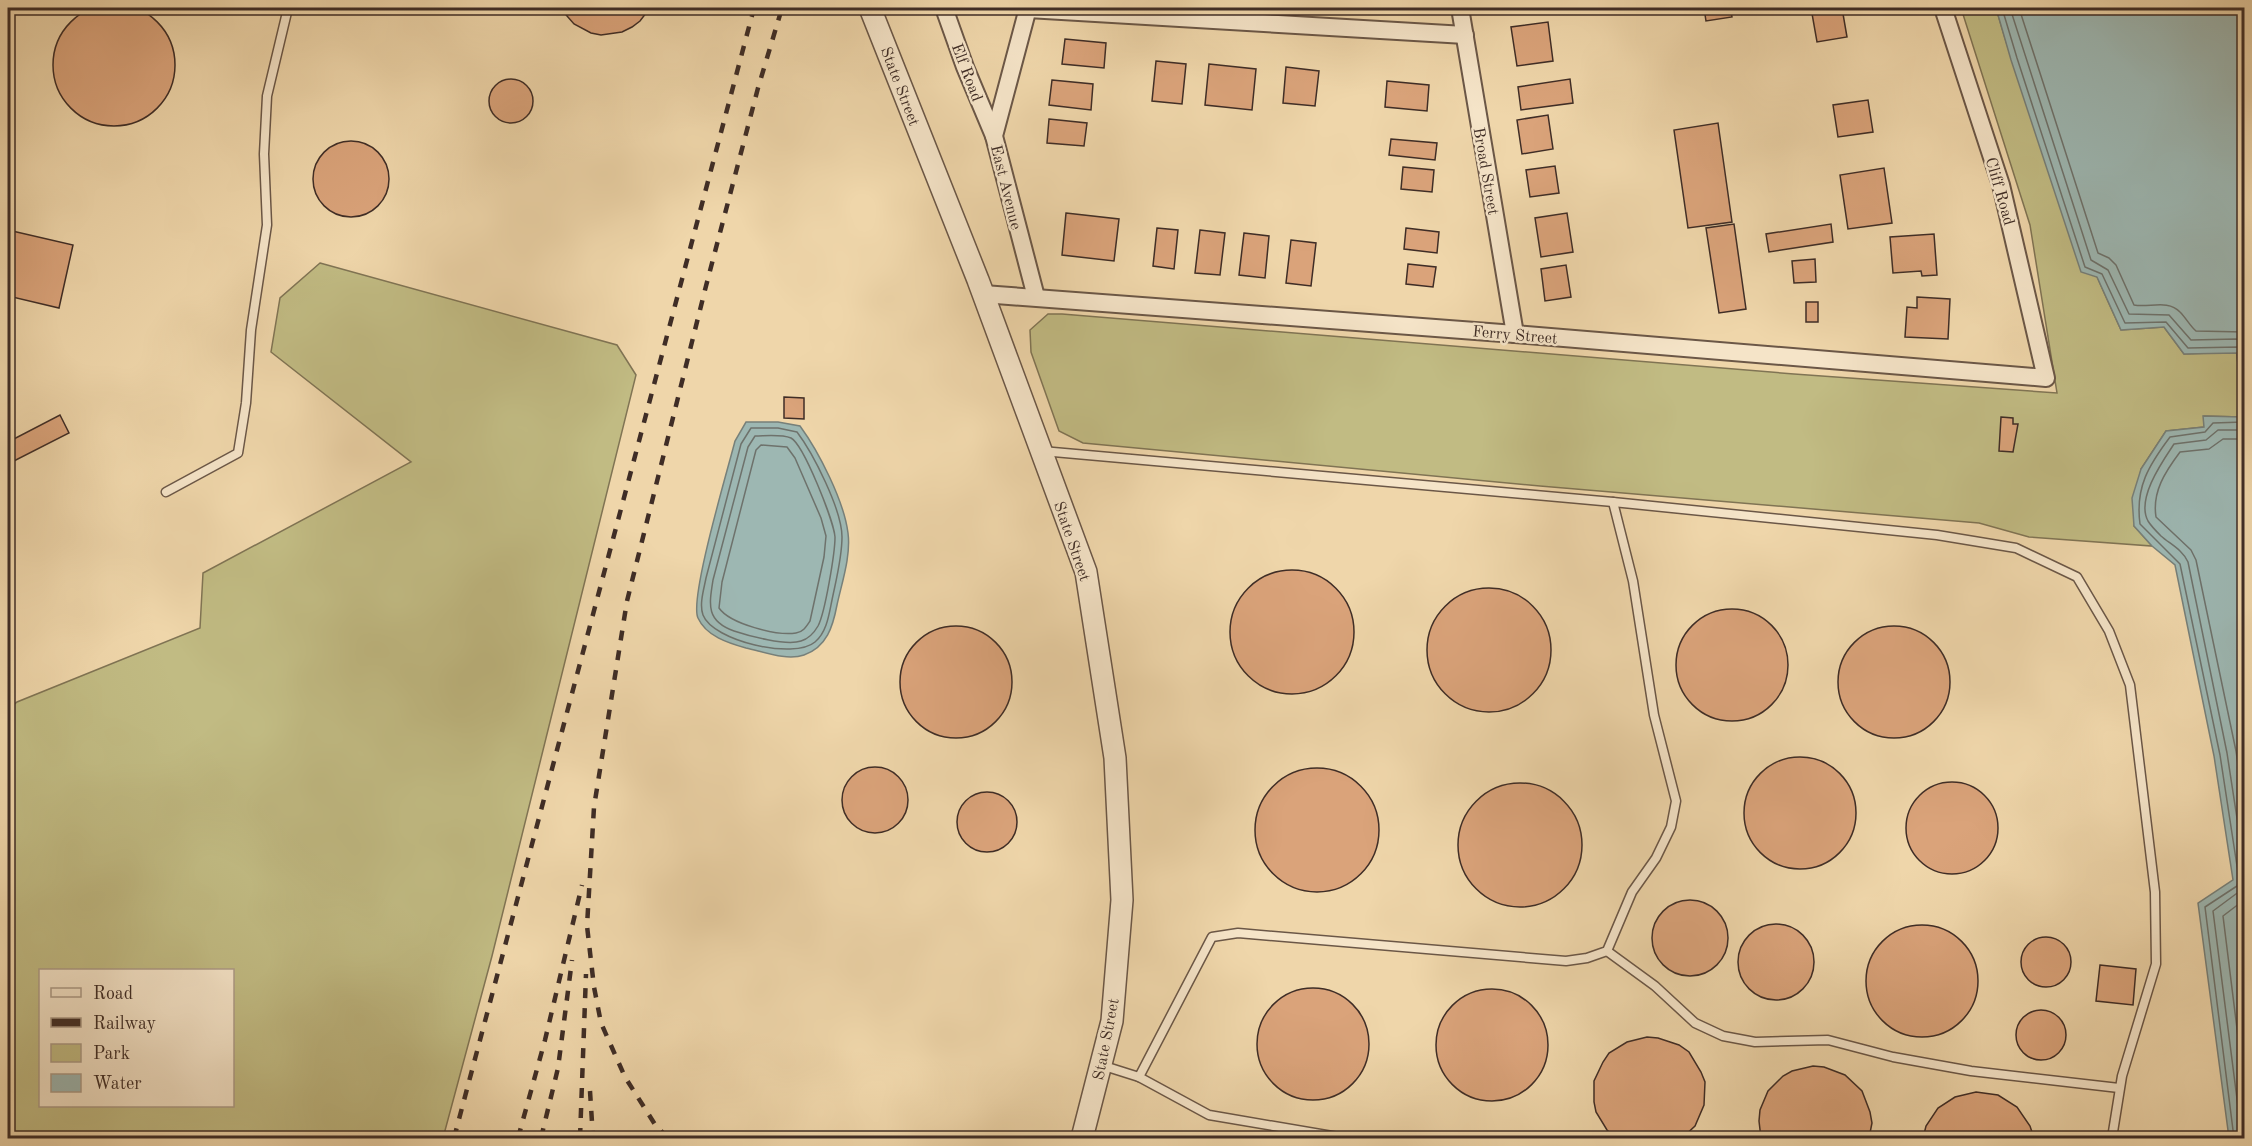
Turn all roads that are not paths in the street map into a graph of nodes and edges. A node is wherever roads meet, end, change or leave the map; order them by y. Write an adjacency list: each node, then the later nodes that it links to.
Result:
1 (288, 8): 14 (lane)
2 (870, 8): 9 (street, State Street)
3 (944, 8): 8 (street, Elf Road)
4 (1028, 8): 7 (street); 8 (street, East Avenue)
5 (1460, 8): 7 (street, Broad Street)
6 (1943, 8): 12 (street, Cliff Road)
7 (1464, 35): 11 (street, Broad Street)
8 (994, 136): 10 (street, East Avenue)
9 (983, 294): 10 (street, Ferry Street); 13 (street, State Street)
10 (1036, 297): 11 (street, Ferry Street)
11 (1515, 334): 12 (street, Ferry Street)
12 (2046, 378)
13 (1041, 451): 15 (lane); 17 (street, State Street)
14 (166, 492)
15 (1613, 502): 16 (lane); 19 (lane)
16 (1607, 951): 18 (lane); 19 (lane)
17 (1101, 1065): 18 (lane); 20 (street, State Street)
18 (1139, 1077): 21 (lane)
19 (2120, 1088): 22 (lane)
20 (1083, 1138)
21 (1344, 1138)
22 (2112, 1138)

